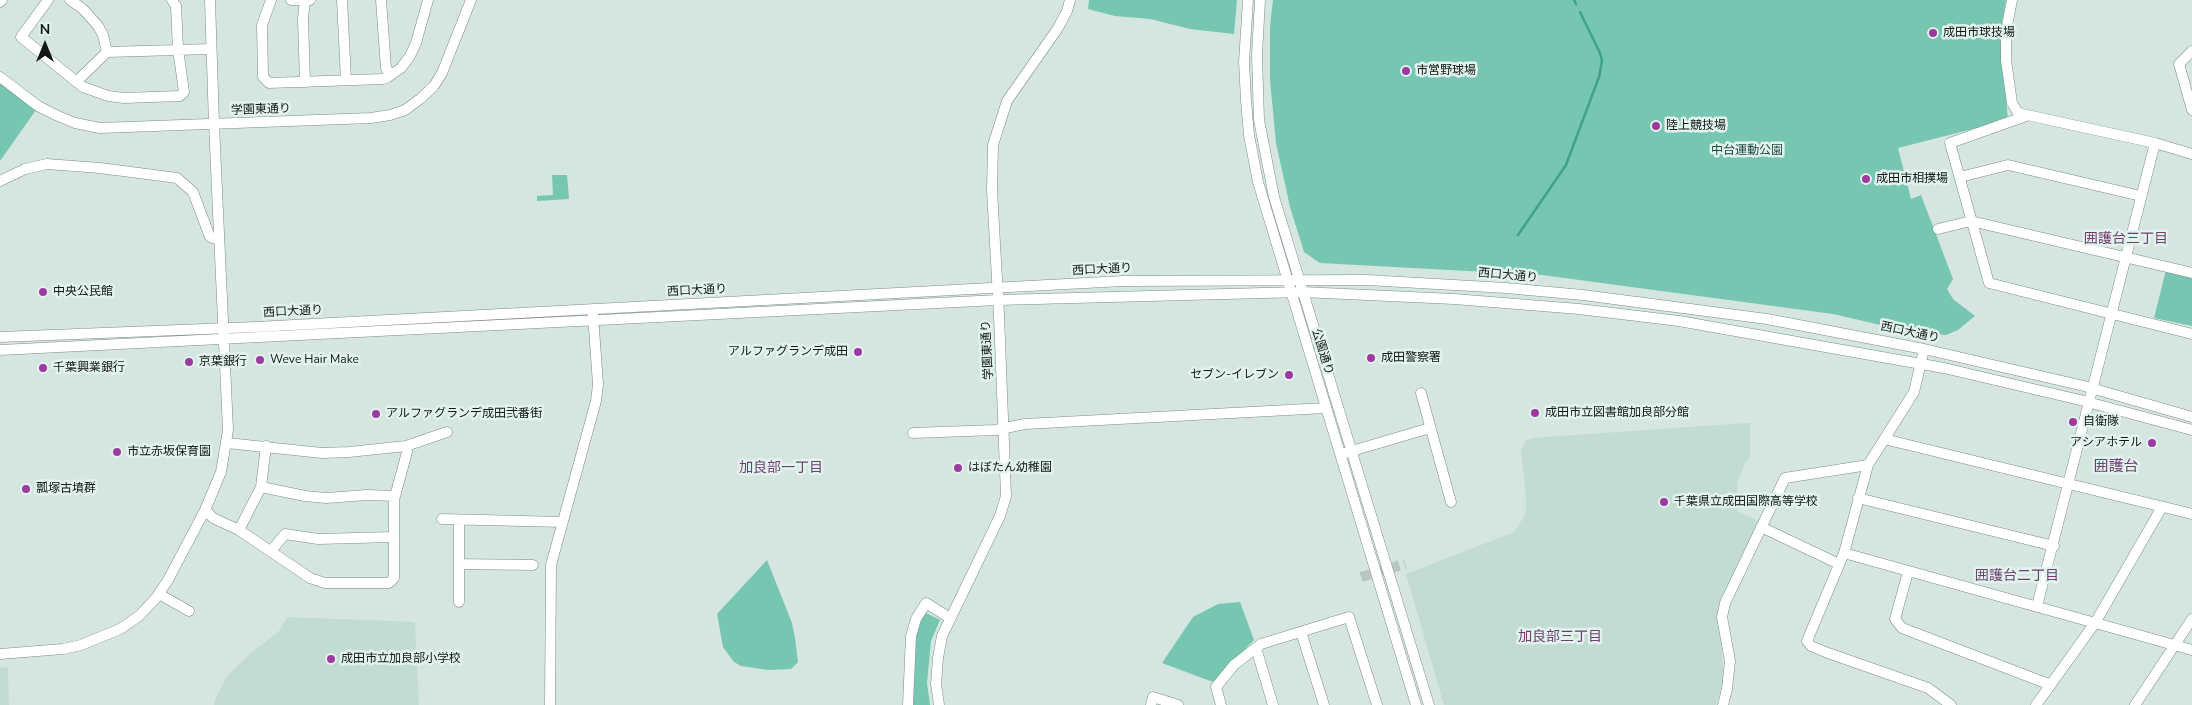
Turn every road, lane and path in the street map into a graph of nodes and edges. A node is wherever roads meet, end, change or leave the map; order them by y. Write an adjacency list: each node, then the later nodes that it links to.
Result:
1 (48, 0): 24 (street)
2 (70, 0): 20 (street)
3 (172, 0): 17 (street)
4 (210, 0): 18 (street)
5 (272, 0): 25 (street)
6 (291, 0): 7 (street)
7 (305, 0): 8 (street); 25 (street)
8 (311, 0)
9 (342, 0): 23 (street)
10 (381, 0): 21 (street)
11 (428, 0): 21 (street)
12 (471, 0): 28 (street, 学園東通り)
13 (1070, 0): 41 (street, 学園東通り)
14 (1248, 0): 40 (street, 公園通り)
15 (1260, 0): 39 (street, 公園通り)
16 (2012, 0): 27 (street)
17 (178, 49): 18 (street); 20 (street); 24 (street)
18 (211, 49): 28 (street)
19 (2192, 51): 26 (street)
20 (107, 52): 24 (street)
21 (390, 75): 23 (street)
22 (0, 77): 28 (street, 学園東通り)
23 (346, 80): 25 (street)
24 (76, 82)
25 (305, 82)
26 (2192, 110)
27 (2026, 116): 29 (street); 31 (street)
28 (214, 124): 36 (street)
29 (2155, 143): 30 (street); 33 (street)
30 (2192, 154)
31 (1960, 177): 33 (street); 34 (street)
32 (0, 180): 36 (street)
33 (2141, 196): 37 (street)
34 (1971, 221): 35 (street); 37 (street); 46 (street)
35 (1938, 229)
36 (219, 240): 48 (street)
37 (2126, 257): 38 (street); 46 (street)
38 (2192, 273)
39 (1298, 279): 40 (street, 西口大通り); 43 (street, 公園通り); 50 (street, 西口大通り)
40 (1287, 280): 41 (street, 西口大通り); 42 (street, 公園通り)
41 (997, 287): 44 (street, 学園東通り); 45 (street, 西口大通り)
42 (1291, 292): 43 (street, 西口大通り); 44 (street, 西口大通り); 60 (street, 公園通り)
43 (1302, 292): 55 (street, 西口大通り); 71 (street, 公園通り)
44 (998, 300): 47 (street, 西口大通り); 62 (street, 学園東通り)
45 (593, 309): 47 (street); 48 (street, 西口大通り)
46 (2112, 314): 49 (street); 57 (street)
47 (593, 321): 52 (street, 西口大通り); 84 (street)
48 (224, 328): 51 (street, 西口大通り); 52 (street)
49 (2192, 334)
50 (1853, 335): 53 (street, 西口大通り); 55 (street)
51 (0, 337)
52 (225, 340): 54 (street, 西口大通り); 68 (street)
53 (1924, 348): 56 (street); 57 (street, 西口大通り)
54 (0, 350)
55 (1850, 350): 56 (street)
56 (1921, 363): 59 (street); 67 (street)
57 (2093, 389): 59 (street); 61 (street, 西口大通り)
58 (1420, 393): 63 (street)
59 (2090, 402): 64 (street); 74 (street)
60 (1326, 408): 62 (street); 72 (street, 公園通り)
61 (2192, 417)
62 (1004, 427): 66 (street); 99 (street, 学園東通り)
63 (1430, 428): 71 (street); 78 (street)
64 (2192, 430)
65 (447, 432): 70 (street)
66 (913, 433)
67 (1884, 439): 73 (street); 74 (street)
68 (227, 443): 69 (street); 80 (street)
69 (266, 446): 70 (street); 75 (street)
70 (406, 446): 76 (street)
71 (1351, 451): 72 (street); 118 (street, 公園通り)
72 (1340, 454): 117 (street, 公園通り)
73 (1868, 465): 77 (street); 85 (street)
74 (2070, 485): 79 (street); 88 (street)
75 (261, 487): 76 (street); 86 (street)
76 (395, 496): 87 (street)
77 (1858, 498): 88 (street); 90 (street)
78 (1451, 502)
79 (2162, 507): 81 (street); 101 (street)
80 (205, 510): 86 (street); 95 (street)
81 (2192, 514)
82 (442, 520): 83 (street)
83 (459, 520): 84 (street); 91 (street)
84 (562, 522): 108 (street)
85 (1761, 527): 92 (street); 119 (street)
86 (239, 530): 89 (street)
87 (394, 537): 89 (street); 89 (street)
88 (2054, 546): 97 (street)
89 (271, 552)
90 (1844, 553): 92 (street); 94 (street)
91 (459, 564): 93 (street); 96 (street)
92 (1839, 564): 120 (street)
93 (532, 565)
94 (1908, 572): 97 (street); 107 (street)
95 (159, 594): 98 (street); 106 (street)
96 (459, 602)
97 (2038, 606): 101 (street)
98 (189, 611)
99 (950, 618): 109 (street); 110 (street, 学園東通り)
100 (2192, 619): 103 (street)
101 (2095, 623): 103 (street); 107 (street)
102 (1301, 632): 104 (street); 115 (street); 116 (street)
103 (2175, 645): 105 (street); 122 (street)
104 (1256, 648): 113 (street); 114 (street)
105 (2192, 650)
106 (0, 654)
107 (2051, 685): 121 (street)
108 (550, 705)
109 (908, 705)
110 (939, 705)
111 (1151, 705): 112 (street)
112 (1178, 705)
113 (1221, 705)
114 (1274, 705)
115 (1324, 705)
116 (1377, 705)
117 (1416, 705)
118 (1429, 705)
119 (1722, 705)
120 (1950, 705)
121 (2036, 705)
122 (2135, 705)

